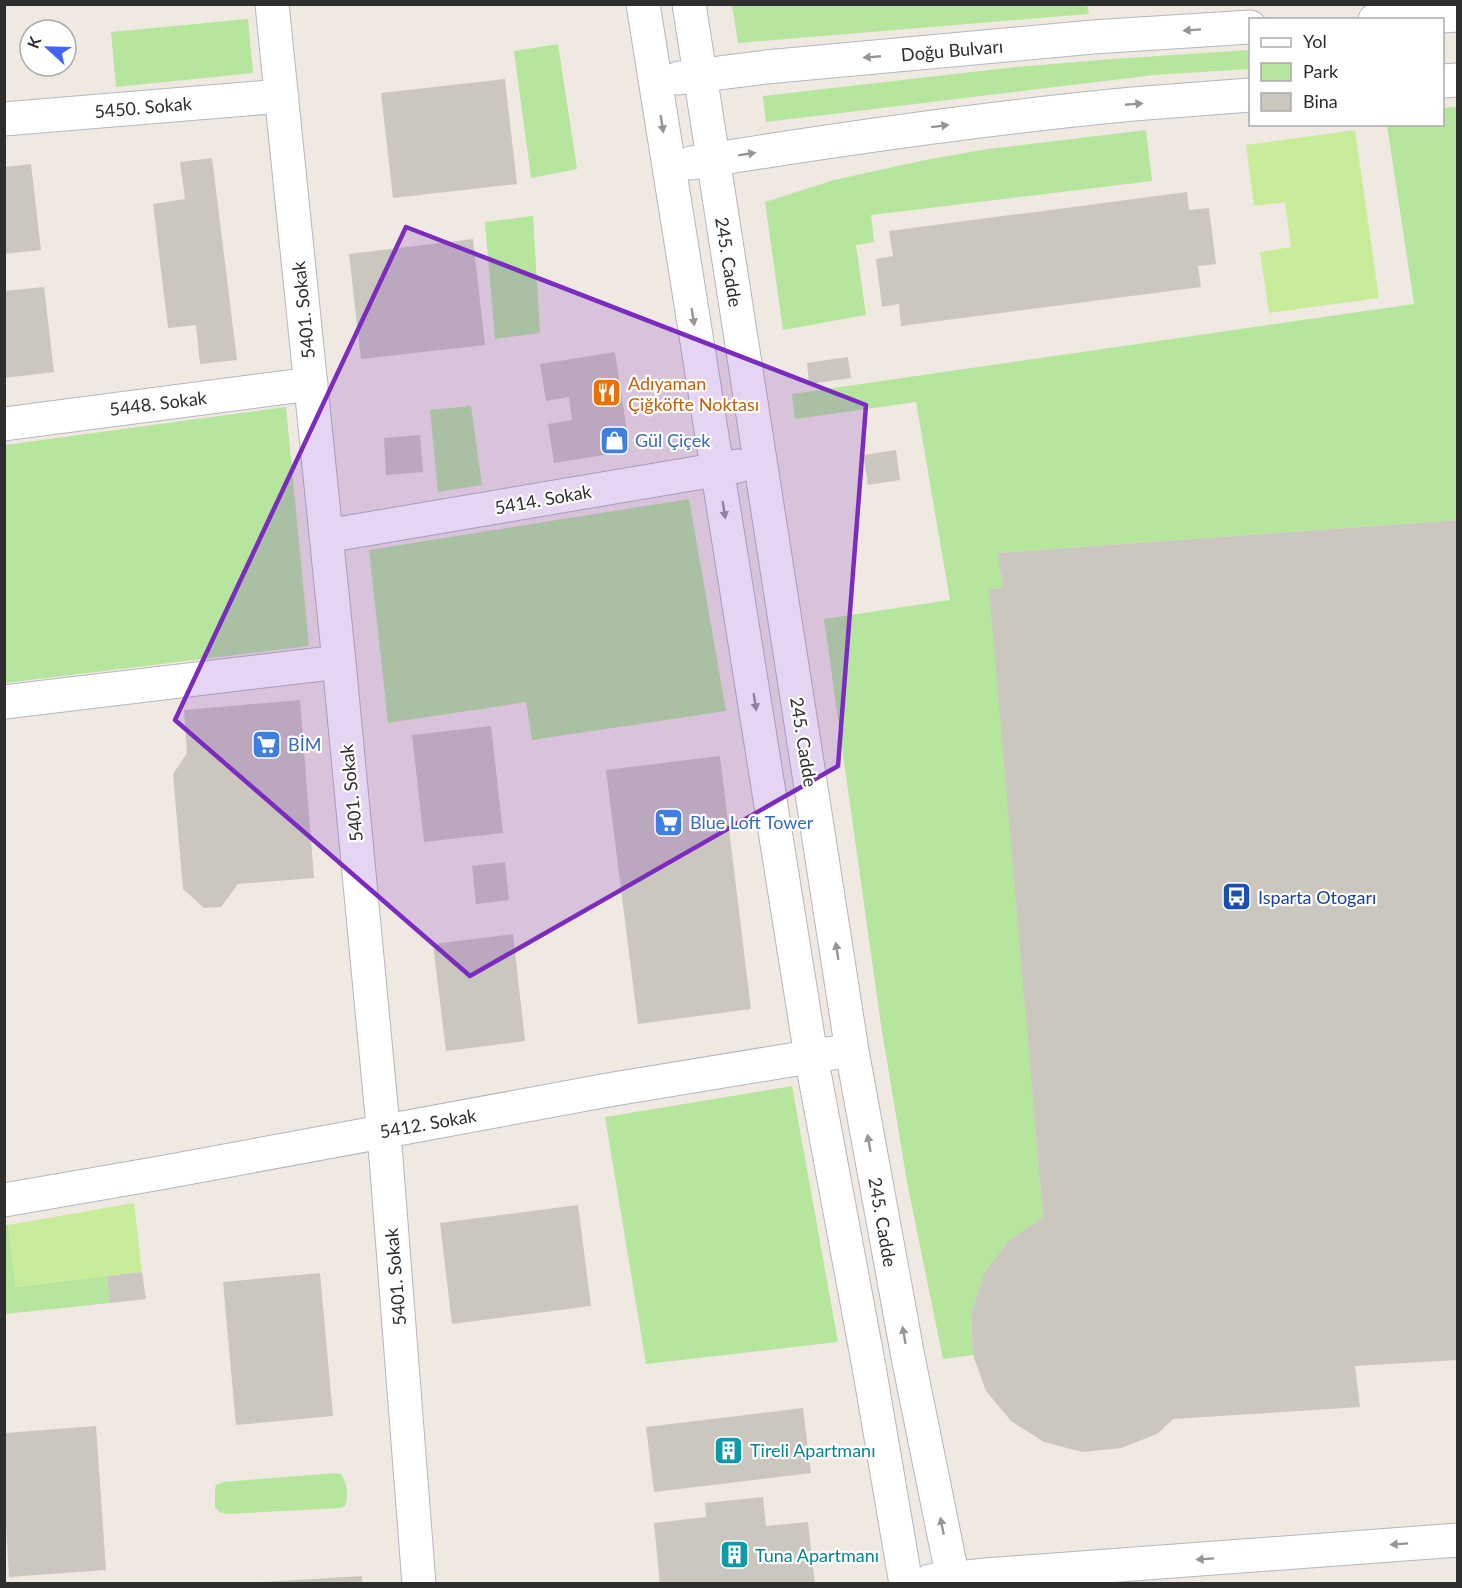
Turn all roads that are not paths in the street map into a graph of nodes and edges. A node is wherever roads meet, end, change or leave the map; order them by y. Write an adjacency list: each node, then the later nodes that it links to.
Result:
1 (272, 4): 9 (street, 5401. Sokak)
2 (643, 4): 8 (street)
3 (689, 4): 7 (street, 245. Cadde)
4 (1458, 15): 5 (street)
5 (1409, 18)
6 (1249, 27): 7 (street, Doğu Bulvarı, one-way to 7)
7 (700, 75): 8 (street, Doğu Bulvarı); 12 (street, 245. Cadde)
8 (654, 81): 13 (street, one-way to 13)
9 (282, 96): 11 (street, 5450. Sokak); 14 (street, 5401. Sokak)
10 (1249, 96): 12 (street, one-way to 10)
11 (4, 119)
12 (713, 160): 13 (street); 16 (street, 245. Cadde)
13 (669, 167): 17 (street, one-way to 17)
14 (311, 384): 15 (street, 5448. Sokak); 18 (street, 5401. Sokak)
15 (4, 424)
16 (760, 463): 17 (street, 5414. Sokak); 21 (street, 245. Cadde, one-way to 16)
17 (717, 469): 18 (street, 5414. Sokak); 22 (street, one-way to 22)
18 (326, 536): 19 (street, 5401. Sokak)
19 (339, 662): 20 (street); 23 (street, 5401. Sokak)
20 (4, 702)
21 (852, 1051): 22 (street, 5412. Sokak); 26 (street, 245. Cadde, one-way to 21)
22 (811, 1056): 23 (street, 5412. Sokak); 28 (street)
23 (383, 1131): 24 (street, 5412. Sokak); 27 (street, 5401. Sokak)
24 (4, 1200)
25 (1458, 1540): 26 (street, one-way to 26)
26 (953, 1581): 28 (street)
27 (419, 1584)
28 (907, 1584)

